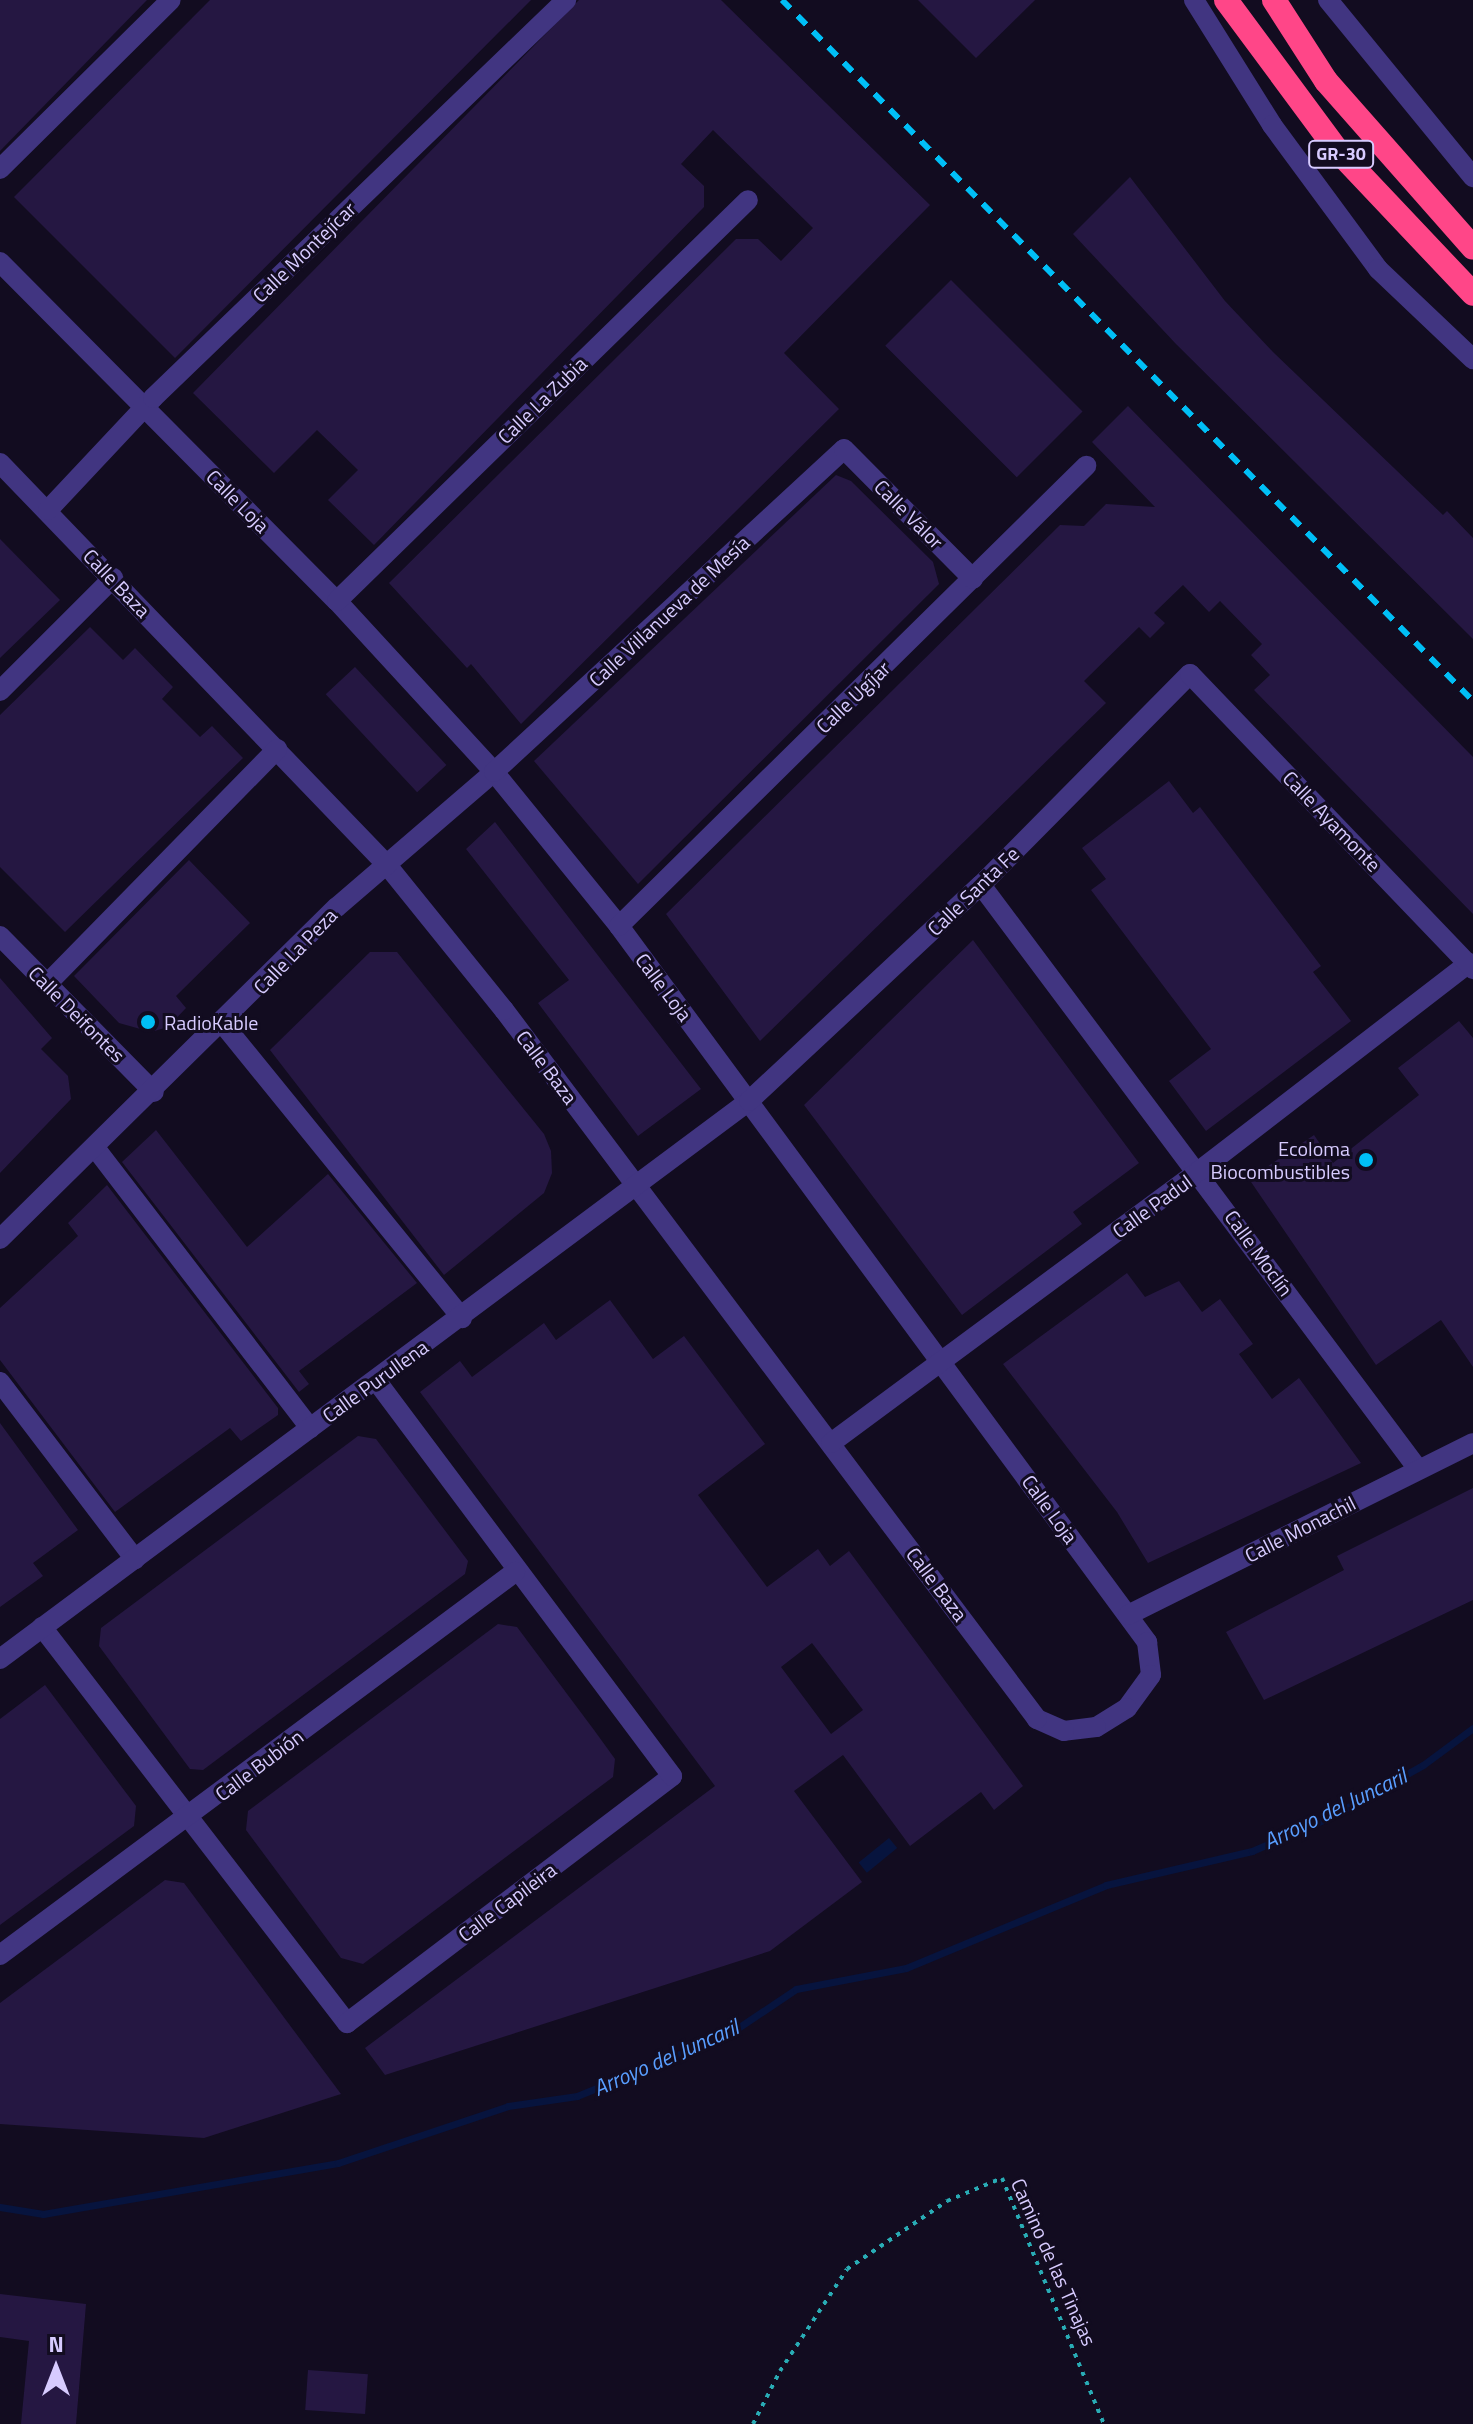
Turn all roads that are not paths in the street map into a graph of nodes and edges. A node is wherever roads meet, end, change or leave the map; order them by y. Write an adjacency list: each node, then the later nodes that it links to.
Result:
1 (171, 0): 9 (street)
2 (566, 0): 16 (street, Calle Montejícar)
3 (1194, 0): 15 (street)
4 (1226, 0): 14 (highway, GR-30)
5 (1274, 0): 12 (highway, GR-30)
6 (1328, 0): 8 (street)
7 (1347, 0): 8 (street)
8 (1348, 25): 10 (street)
9 (0, 169)
10 (1473, 177)
11 (748, 200): 23 (street, Calle La Zubia)
12 (1473, 248)
13 (0, 262): 16 (street, Calle Loja)
14 (1473, 294)
15 (1473, 359)
16 (144, 407): 20 (street, Calle Montejícar); 23 (street, Calle Loja)
17 (844, 449): 22 (street, Calle Válor); 27 (street, Calle Villanueva de Mesía)
18 (0, 463): 20 (street, Calle Baza)
19 (1086, 466): 22 (street, Calle Ugíjar)
20 (48, 510): 21 (street, Calle Baza)
21 (113, 578): 25 (street); 26 (street, Calle Baza)
22 (973, 579): 30 (street, Calle Ugíjar)
23 (337, 601): 27 (street, Calle Loja)
24 (1190, 674): 29 (street, Calle Santa Fe); 32 (street, Calle Ayamonte)
25 (0, 691)
26 (277, 749): 28 (street, Calle Baza); 33 (street)
27 (494, 772): 28 (street, Calle La Peza); 30 (street, Calle Loja)
28 (387, 865): 34 (street, Calle La Peza); 39 (street, Calle Baza)
29 (981, 885): 36 (street, Calle Santa Fe); 38 (street, Calle Moclín)
30 (619, 926): 36 (street, Calle Loja)
31 (4, 949): 33 (street, Calle Deifontes)
32 (1471, 966): 38 (street, Calle Padul)
33 (47, 984): 35 (street, Calle Deifontes)
34 (223, 1024): 35 (street, Calle La Peza); 41 (street)
35 (154, 1092): 37 (street, Calle La Peza)
36 (749, 1101): 39 (street, Calle Purullena); 42 (street, Calle Loja)
37 (96, 1149): 40 (street, Calle La Peza); 45 (street)
38 (1199, 1171): 42 (street, Calle Padul); 48 (street, Calle Moclín)
39 (636, 1185): 41 (street, Calle Purullena); 46 (street, Calle Baza)
40 (0, 1239)
41 (462, 1318): 44 (street, Calle Purullena)
42 (940, 1359): 46 (street, Calle Padul); 51 (street, Calle Loja)
43 (0, 1382): 49 (street)
44 (377, 1382): 45 (street, Calle Purullena); 50 (street, Calle Capileira)
45 (310, 1428): 49 (street, Calle Purullena)
46 (831, 1443): 54 (street, Calle Baza)
47 (1473, 1443): 48 (street, Calle Monachil)
48 (1418, 1469): 51 (street, Calle Monachil)
49 (135, 1559): 52 (street, Calle Purullena)
50 (515, 1572): 55 (street, Calle Bubión); 55 (street, Calle Capileira)
51 (1128, 1615): 54 (street, Calle Loja)
52 (42, 1627): 53 (street, Calle Purullena); 55 (street, Calle Capileira)
53 (0, 1659)
54 (1037, 1719)
55 (190, 1816): 56 (street, Calle Bubión)
56 (0, 1955)

